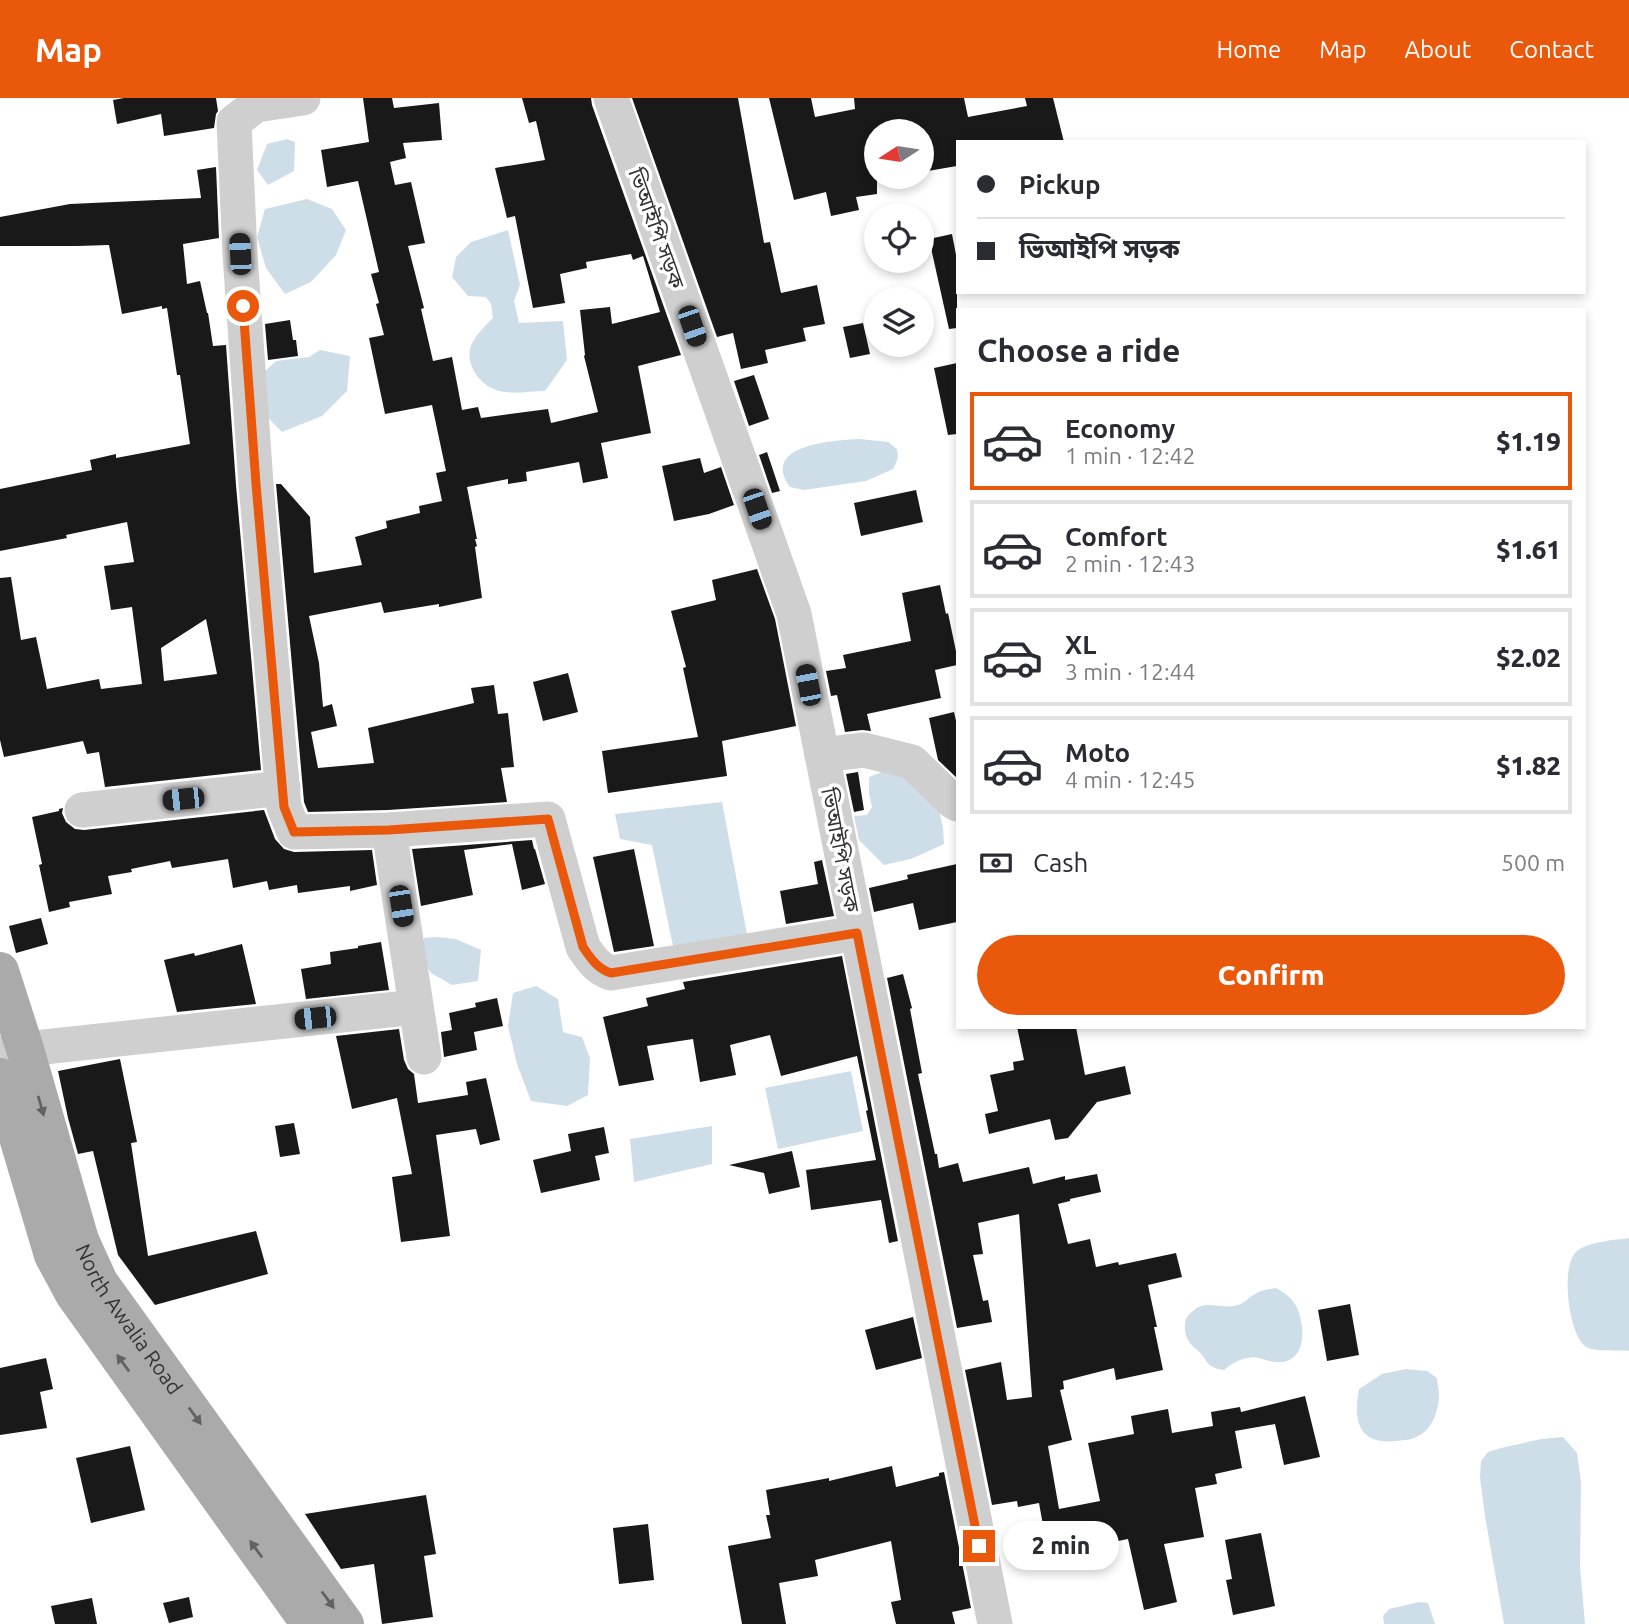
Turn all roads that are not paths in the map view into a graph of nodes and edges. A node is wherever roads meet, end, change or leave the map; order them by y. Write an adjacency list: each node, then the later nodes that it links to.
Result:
1 (303, 98): 4 (street)
2 (611, 98): 3 (street, ভিআইপি সড়ক)
3 (822, 755): 5 (street); 8 (street, ভিআইপি সড়ক)
4 (282, 788): 6 (street); 7 (street)
5 (956, 803)
6 (82, 810)
7 (389, 830): 8 (street); 10 (street)
8 (857, 933): 16 (street, ভিআইপি সড়ক)
9 (0, 971): 11 (main road, North Awalia Road)
10 (416, 1007): 11 (street); 12 (street)
11 (12, 1051): 15 (main road, North Awalia Road, one-way to 15)
12 (424, 1057)
13 (0, 1077): 14 (main road, North Awalia Road, one-way to 13)
14 (310, 1624)
15 (345, 1624)
16 (995, 1624)

